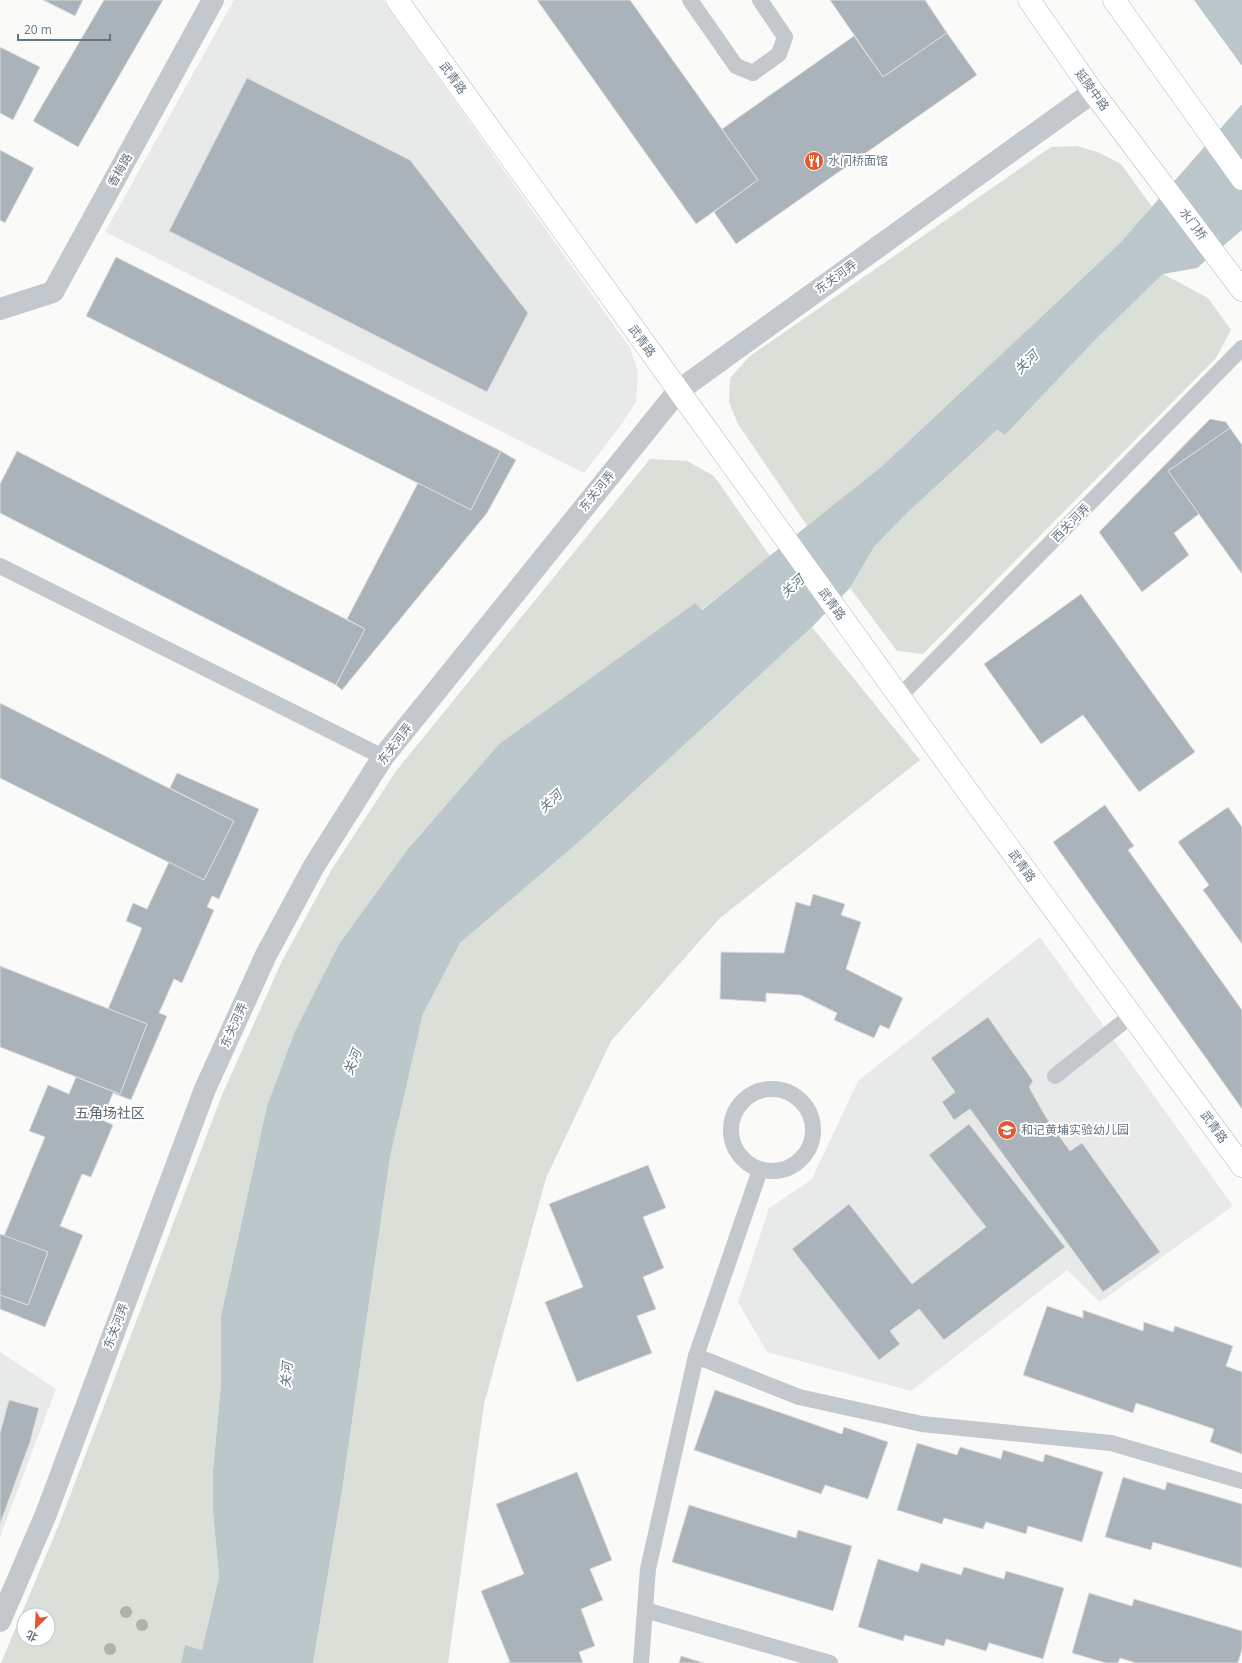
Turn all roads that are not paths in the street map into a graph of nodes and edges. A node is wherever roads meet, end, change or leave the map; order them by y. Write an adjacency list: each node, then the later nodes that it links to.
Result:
1 (214, 0): 11 (street, 香梅路)
2 (397, 0): 13 (street, 武青路)
3 (690, 0): 4 (lane)
4 (760, 0)
5 (1029, 0): 7 (street, 延陵中路)
6 (1114, 0): 9 (street)
7 (1094, 92): 8 (street, 延陵中路); 13 (street, 东关河弄)
8 (1158, 178): 10 (street, 水门桥)
9 (1242, 179)
10 (1242, 290)
11 (0, 309)
12 (1242, 348): 15 (lane, 西关河弄)
13 (678, 391): 15 (street, 武青路); 16 (street, 东关河弄)
14 (0, 566): 16 (lane)
15 (899, 697): 17 (street, 武青路)
16 (383, 757): 24 (street, 东关河弄)
17 (1132, 1015): 18 (lane); 19 (street, 武青路)
18 (1055, 1076)
19 (1242, 1166)
20 (760, 1170): 20 (lane); 21 (lane)
21 (696, 1356): 22 (lane); 23 (lane)
22 (1242, 1481)
23 (645, 1610): 25 (lane); 26 (lane)
24 (0, 1621)
25 (641, 1663)
26 (830, 1663)

